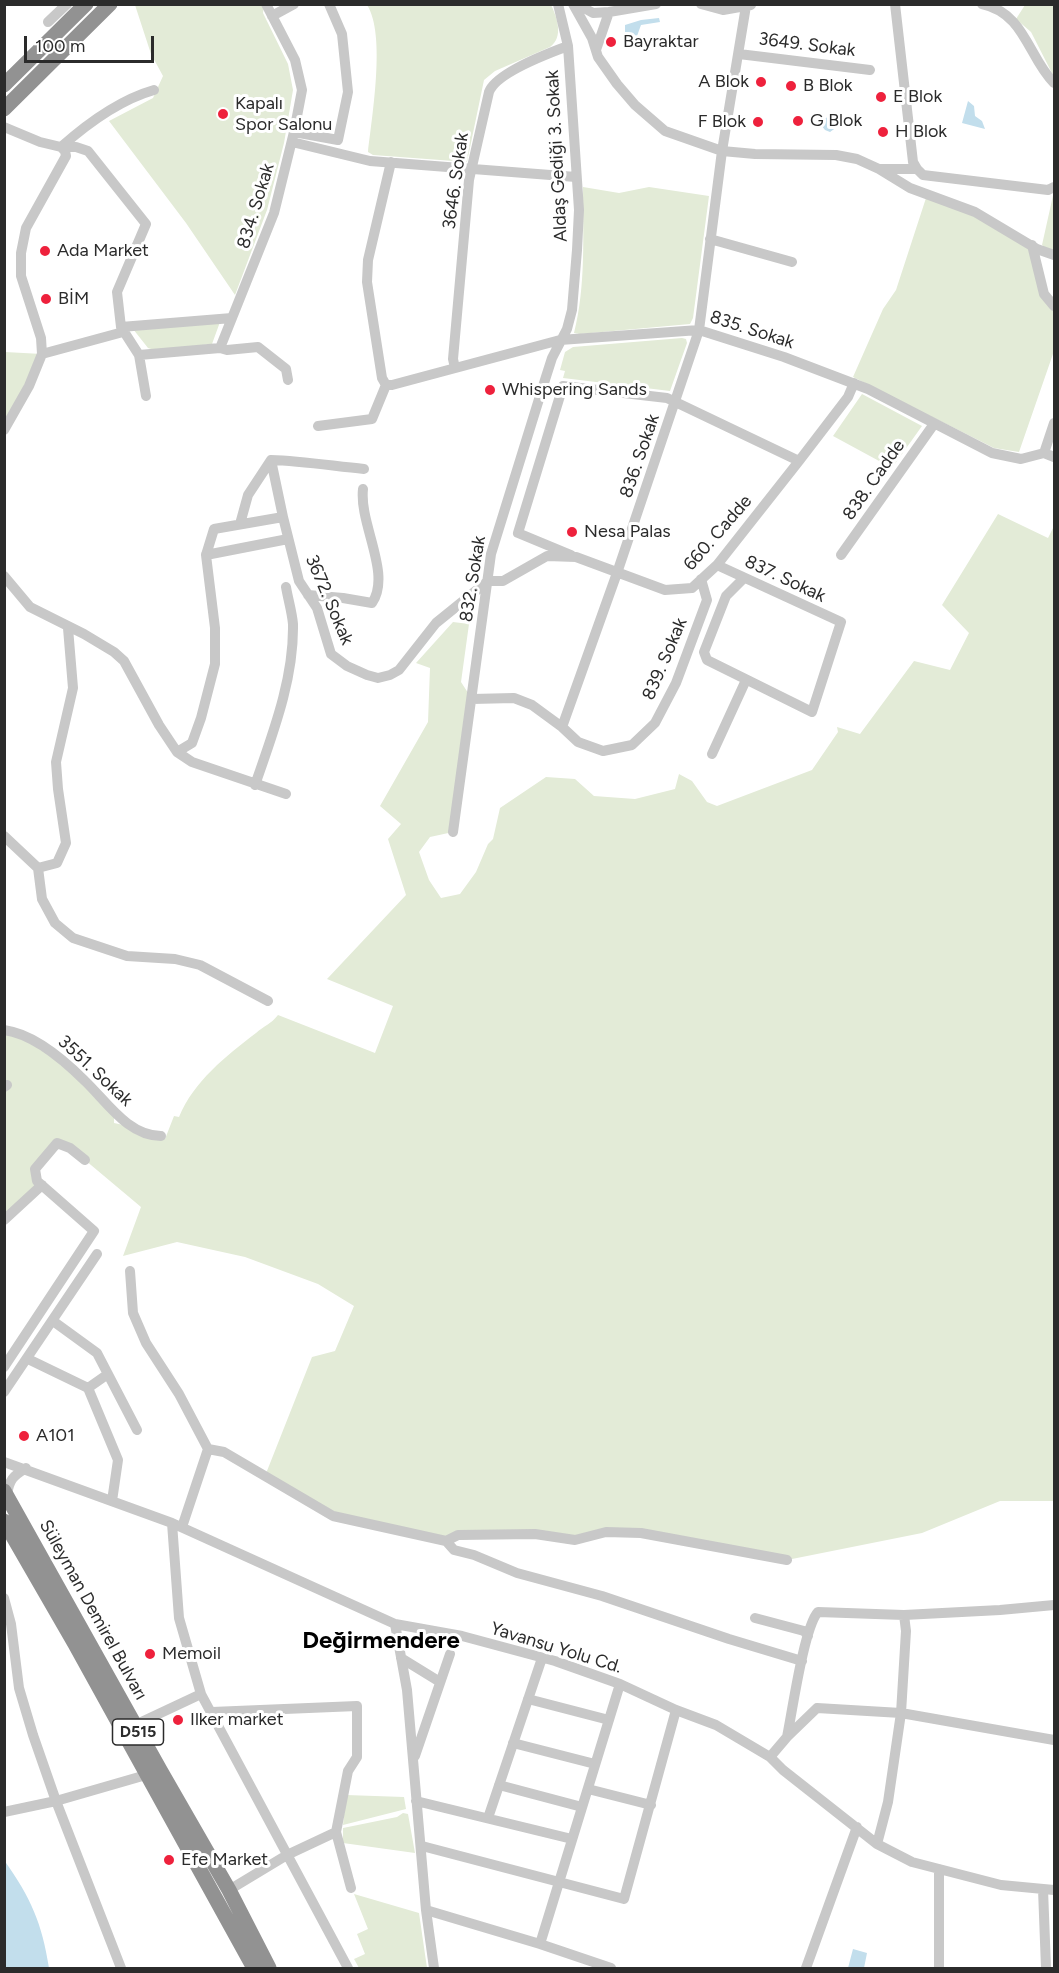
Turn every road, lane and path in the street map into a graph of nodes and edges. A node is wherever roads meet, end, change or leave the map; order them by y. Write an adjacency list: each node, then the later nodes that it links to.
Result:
1 (67, 4): 16 (street)
2 (86, 4): 22 (highway)
3 (110, 4): 24 (highway)
4 (266, 4): 15 (street, 834. Sokak)
5 (294, 4): 15 (street)
6 (329, 4): 26 (street)
7 (558, 4): 17 (street, Aldaş Gediği 3. Sokak)
8 (575, 4): 14 (street); 18 (street)
9 (656, 4): 14 (street)
10 (701, 4): 13 (street)
11 (895, 4): 32 (street)
12 (982, 4): 21 (street)
13 (749, 5): 19 (street, 836. Sokak)
14 (609, 12): 18 (street)
15 (272, 16): 26 (street, 834. Sokak)
16 (48, 22)
17 (568, 46): 30 (street, 3646. Sokak); 33 (street, Aldaş Gediği 3. Sokak)
18 (596, 50): 28 (street)
19 (739, 54): 20 (street, 3649. Sokak); 28 (street, 836. Sokak)
20 (870, 70)
21 (1054, 83)
22 (4, 85)
23 (154, 90): 27 (street)
24 (4, 110)
25 (4, 127): 27 (street)
26 (293, 137): 29 (street); 40 (street, 834. Sokak)
27 (61, 147): 41 (street); 47 (street)
28 (722, 151): 31 (street); 35 (street, 836. Sokak)
29 (391, 162): 30 (street); 52 (street)
30 (471, 169): 33 (street); 49 (street, 3646. Sokak)
31 (879, 169): 32 (street); 36 (street)
32 (917, 169): 34 (street)
33 (576, 177): 42 (street, Aldaş Gediği 3. Sokak)
34 (1054, 187)
35 (710, 239): 38 (street); 43 (street, 836. Sokak)
36 (1032, 245): 37 (street); 39 (street)
37 (1054, 255)
38 (792, 262)
39 (1054, 306)
40 (232, 318): 41 (street); 46 (street, 834. Sokak)
41 (122, 330): 47 (street); 48 (street)
42 (567, 330): 44 (street); 45 (street, Aldaş Gediği 3. Sokak)
43 (699, 330): 44 (street, 835. Sokak); 51 (street, 835. Sokak); 54 (street, 836. Sokak)
44 (579, 339): 45 (street, 835. Sokak)
45 (560, 340): 49 (street, 835. Sokak); 75 (street, 832. Sokak)
46 (220, 348): 48 (street); 50 (street)
47 (42, 354): 58 (street)
48 (139, 355): 53 (street)
49 (455, 368): 52 (street, 835. Sokak)
50 (288, 380)
51 (854, 383): 56 (street, 835. Sokak); 61 (street, 660. Cadde)
52 (386, 385): 57 (street)
53 (146, 396)
54 (676, 402): 61 (street); 69 (street); 71 (street, 836. Sokak)
55 (1054, 423): 59 (street)
56 (934, 424): 59 (street, 835. Sokak); 68 (street, 838. Cadde)
57 (318, 426)
58 (4, 430)
59 (1049, 455)
60 (271, 460): 62 (street); 64 (street, 3672. Sokak); 65 (street)
61 (799, 461): 70 (street, 660. Cadde)
62 (364, 469)
63 (363, 489): 77 (street)
64 (282, 517): 65 (street); 66 (street, 3672. Sokak)
65 (240, 524): 67 (street)
66 (288, 539): 67 (street); 77 (street, 3672. Sokak)
67 (206, 555): 82 (street)
68 (841, 555)
69 (576, 557): 71 (street, 660. Cadde); 75 (street, 660. Cadde)
70 (717, 565): 73 (street, 837. Sokak); 74 (street, 660. Cadde)
71 (617, 573): 74 (street, 660. Cadde); 81 (street, 836. Sokak)
72 (4, 576): 78 (street)
73 (744, 578): 79 (street); 79 (street, 837. Sokak)
74 (701, 579): 81 (street, 839. Sokak)
75 (488, 581): 77 (street, 3672. Sokak); 80 (street, 832. Sokak)
76 (286, 587): 84 (street)
77 (308, 595)
78 (68, 628): 82 (street); 88 (street)
79 (746, 680): 83 (street)
80 (472, 699): 81 (street, 839. Sokak); 86 (street, 832. Sokak)
81 (562, 727)
82 (177, 752): 84 (street)
83 (712, 754)
84 (257, 779): 85 (street)
85 (286, 794)
86 (453, 832)
87 (4, 836): 88 (street)
88 (38, 868): 89 (street)
89 (268, 1001)
90 (4, 1030): 91 (street, 3551. Sokak)
91 (161, 1136)
92 (85, 1160): 93 (street)
93 (42, 1185): 94 (street); 99 (street)
94 (4, 1220)
95 (97, 1254): 97 (street)
96 (130, 1271): 104 (street)
97 (53, 1322): 98 (street); 100 (street)
98 (28, 1359): 101 (street); 102 (street)
99 (4, 1367)
100 (108, 1374): 101 (street); 103 (street)
101 (88, 1388): 108 (street)
102 (4, 1392)
103 (137, 1430)
104 (208, 1449): 110 (street); 111 (street)
105 (4, 1462): 106 (street, Yavansu Yolu Cd.)
106 (26, 1468): 107 (street); 108 (street, Yavansu Yolu Cd.)
107 (6, 1493): 131 (highway, Süleyman Demirel Bulvarı / D515)
108 (112, 1501): 110 (street, Yavansu Yolu Cd.)
109 (4, 1521): 138 (highway, Süleyman Demirel Bulvarı / D515)
110 (177, 1525): 117 (street, Yavansu Yolu Cd.); 125 (street)
111 (446, 1540): 112 (street); 122 (street)
112 (787, 1560)
113 (4, 1598): 141 (street)
114 (1054, 1605): 115 (street)
115 (904, 1615): 118 (street); 129 (street)
116 (755, 1618): 118 (street)
117 (395, 1624): 120 (street); 121 (street, Yavansu Yolu Cd.)
118 (808, 1636): 122 (street)
119 (450, 1654): 123 (street)
120 (400, 1658): 123 (street); 136 (street)
121 (542, 1658): 124 (street, Yavansu Yolu Cd.); 126 (street)
122 (802, 1661): 132 (street)
123 (440, 1682): 136 (street)
124 (620, 1684): 127 (street, Yavansu Yolu Cd.); 130 (street)
125 (201, 1694): 128 (street); 131 (street)
126 (528, 1699): 130 (street); 134 (street)
127 (676, 1710): 135 (street, Yavansu Yolu Cd.); 143 (street)
128 (212, 1713): 148 (street); 152 (street)
129 (901, 1713): 132 (street); 133 (street); 150 (street)
130 (609, 1720): 137 (street)
131 (135, 1725): 156 (highway, Süleyman Demirel Bulvarı / D515)
132 (787, 1737): 135 (street)
133 (1054, 1740)
134 (513, 1743): 137 (street); 139 (street)
135 (770, 1757): 147 (street, Yavansu Yolu Cd.)
136 (413, 1761): 142 (street)
137 (595, 1764): 140 (street)
138 (146, 1775): 141 (street); 161 (highway, Süleyman Demirel Bulvarı / D515)
139 (499, 1785): 144 (street); 146 (street)
140 (588, 1789): 143 (street); 144 (street)
141 (56, 1801): 145 (street); 160 (street)
142 (416, 1801): 146 (street); 151 (street)
143 (651, 1805): 154 (street)
144 (582, 1807): 149 (street)
145 (4, 1812)
146 (488, 1818): 149 (street)
147 (857, 1827): 150 (street, Yavansu Yolu Cd.); 166 (street)
148 (336, 1832): 152 (street); 155 (street)
149 (572, 1839): 154 (street)
150 (877, 1844): 153 (street, Yavansu Yolu Cd.)
151 (422, 1846): 154 (street); 158 (street)
152 (287, 1855): 156 (street); 163 (street)
153 (939, 1869): 157 (street, Yavansu Yolu Cd.); 167 (street)
154 (559, 1880): 159 (street)
155 (351, 1888)
156 (229, 1890): 162 (highway, Süleyman Demirel Bulvarı / D515)
157 (1049, 1890): 168 (street)
158 (426, 1910): 159 (street); 164 (street)
159 (540, 1944): 165 (street)
160 (122, 1968)
161 (254, 1968)
162 (270, 1968)
163 (348, 1968)
164 (434, 1968)
165 (611, 1968)
166 (806, 1968)
167 (939, 1968)
168 (1046, 1968)

